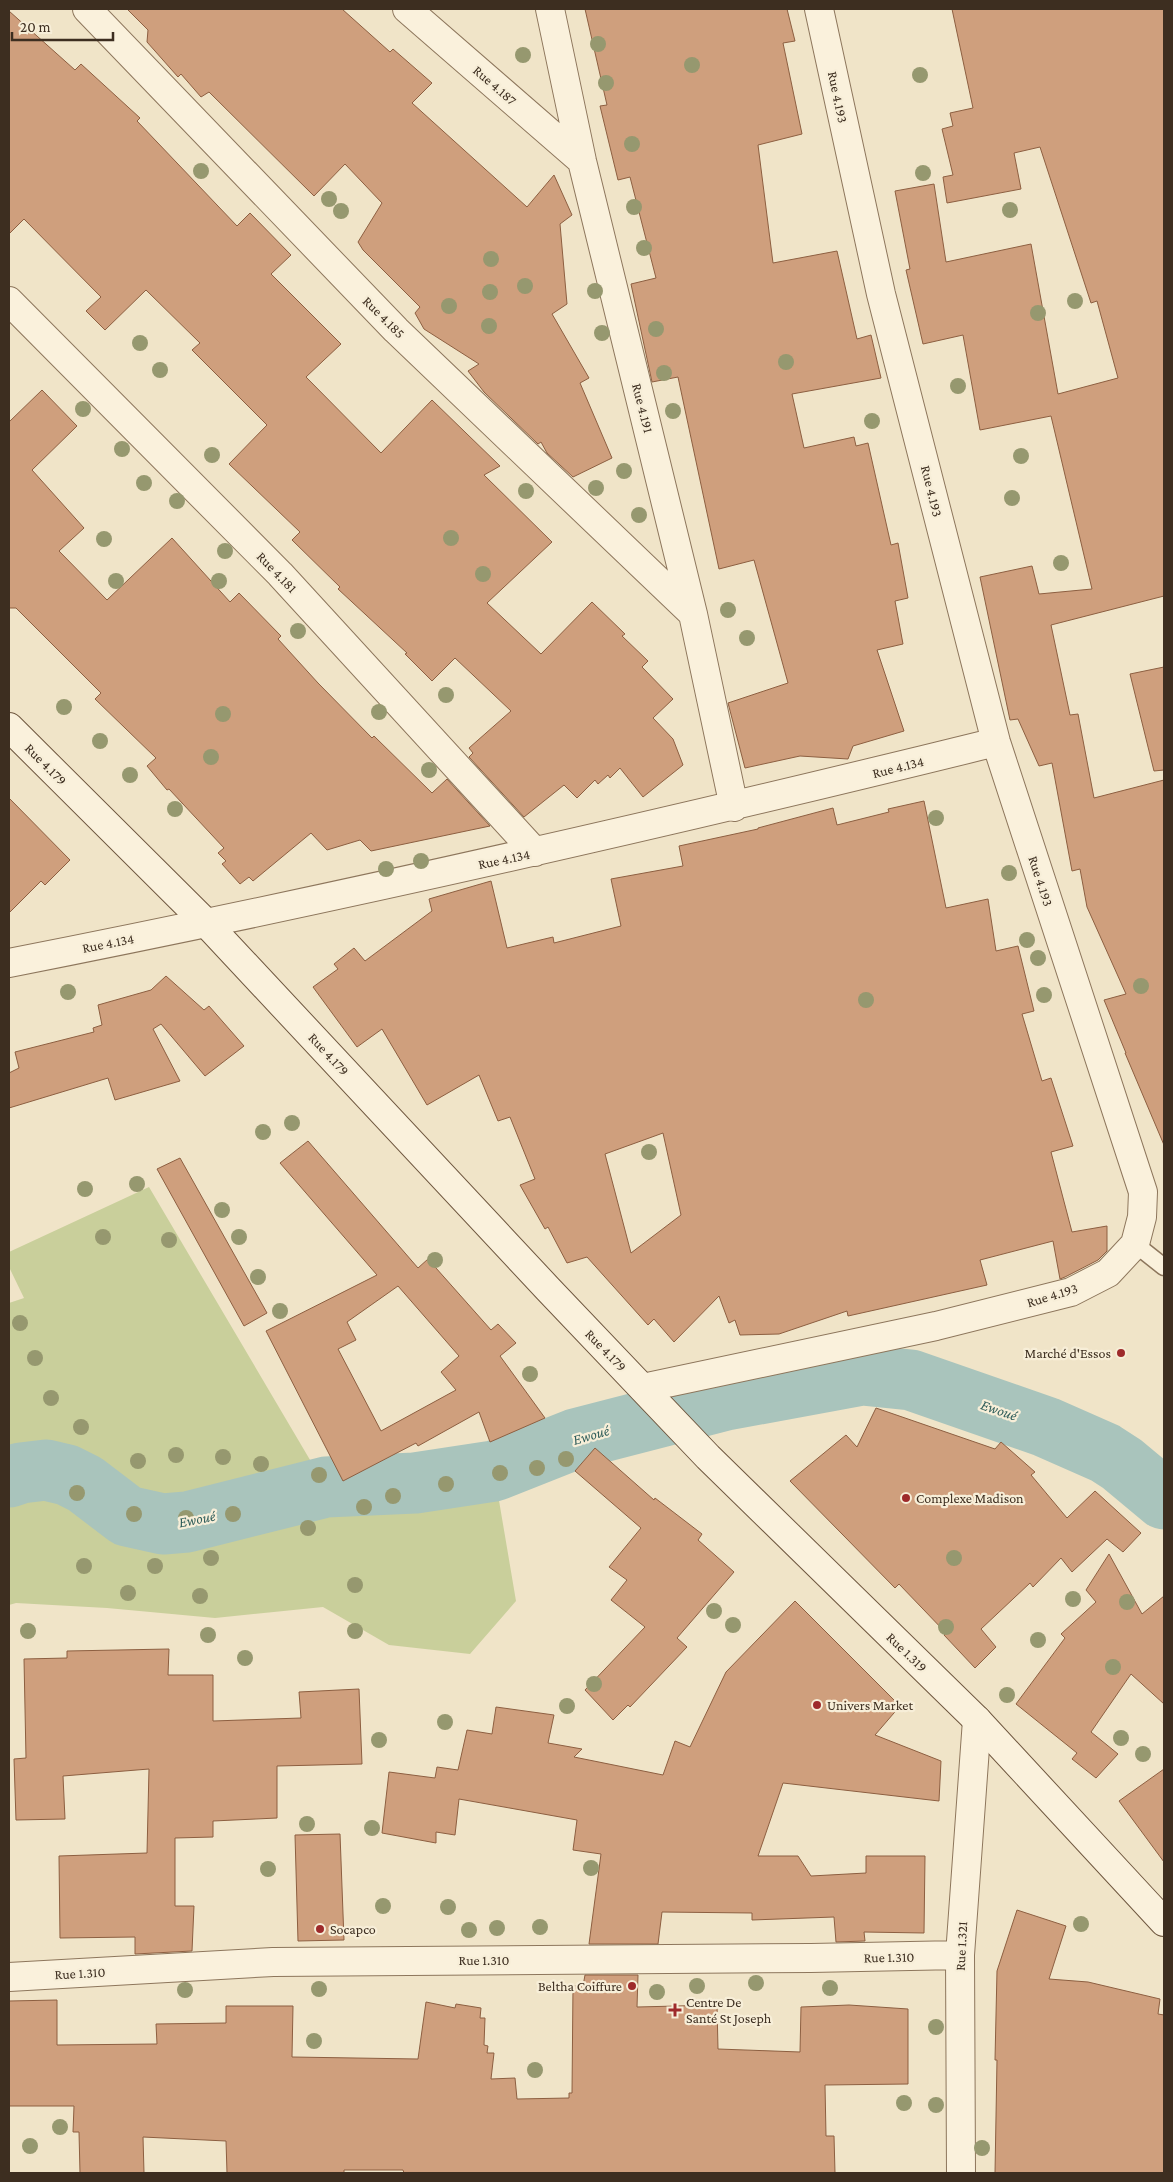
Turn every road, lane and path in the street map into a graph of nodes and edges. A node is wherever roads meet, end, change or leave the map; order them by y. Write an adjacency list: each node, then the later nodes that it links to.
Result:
1 (87, 9): 7 (street, Rue 4.185)
2 (408, 9): 5 (street, Rue 4.187)
3 (550, 9): 5 (street, Rue 4.191)
4 (818, 9): 9 (street, Rue 4.193)
5 (582, 161): 7 (street, Rue 4.191)
6 (9, 301): 11 (street, Rue 4.181)
7 (693, 614): 10 (street, Rue 4.191)
8 (9, 727): 12 (street, Rue 4.179)
9 (996, 742): 10 (street, Rue 4.134); 14 (street, Rue 4.193)
10 (734, 807): 11 (street, Rue 4.134)
11 (535, 852): 12 (street, Rue 4.134)
12 (207, 924): 13 (street, Rue 4.134); 16 (street, Rue 4.179)
13 (9, 963)
14 (1135, 1244): 15 (lane); 16 (street, Rue 4.193)
15 (1164, 1267)
16 (642, 1388): 17 (street, Rue 1.319)
17 (976, 1720): 18 (street, Rue 1.319); 19 (street, Rue 1.321)
18 (1164, 1922)
19 (960, 1955): 20 (street, Rue 1.310); 21 (street, Rue 1.321)
20 (9, 1978)
21 (961, 2173)

